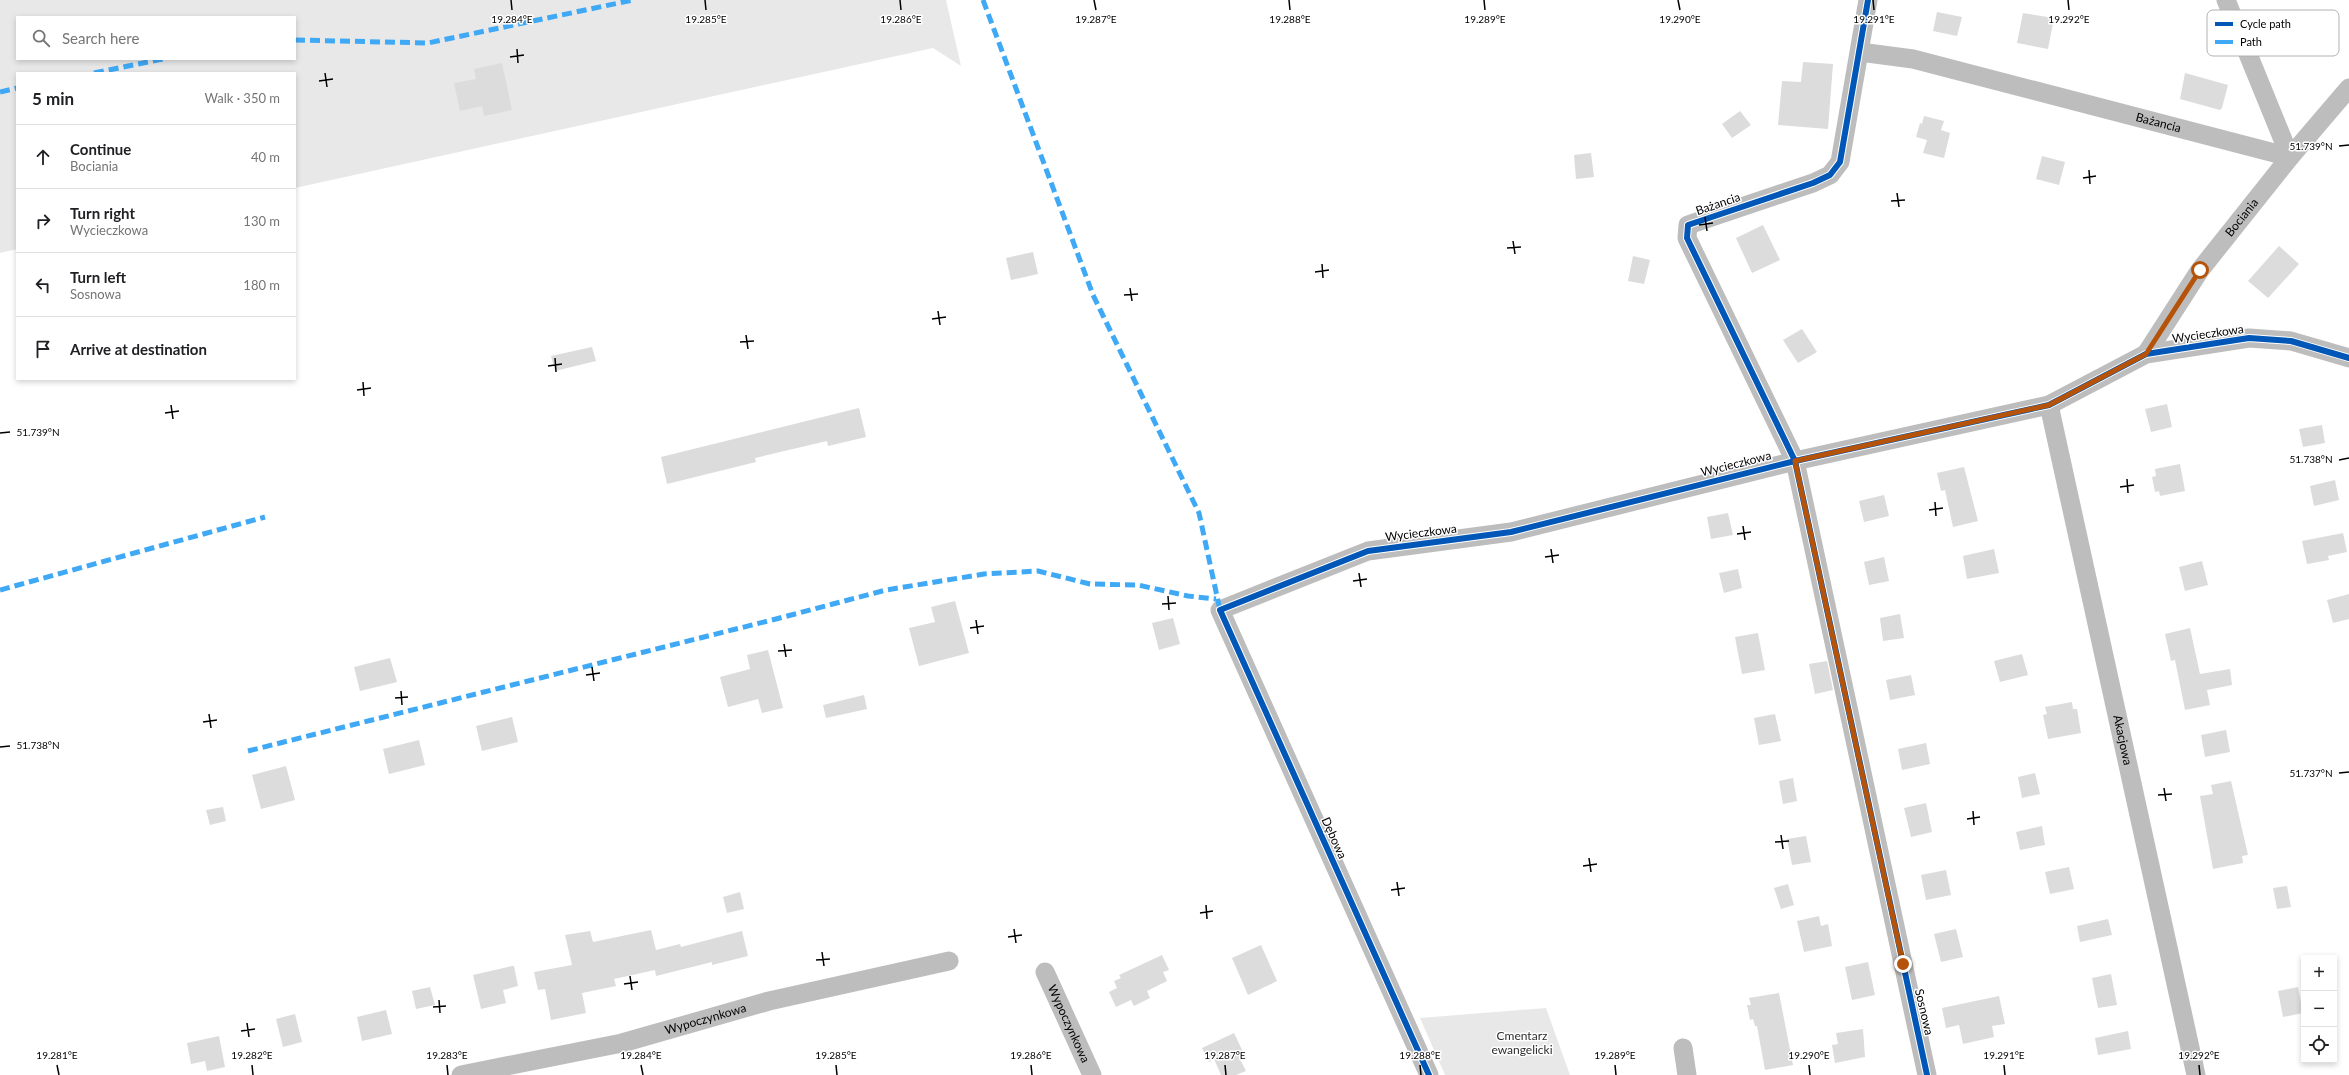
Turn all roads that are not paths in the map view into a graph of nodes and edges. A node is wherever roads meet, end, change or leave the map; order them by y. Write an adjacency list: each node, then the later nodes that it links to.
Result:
1 (1868, 0): 4 (street, Bażancia)
2 (2226, 0): 3 (street)
3 (2230, 10)
4 (1860, 52): 7 (street, Bażancia); 11 (street, Bażancia)
5 (2249, 56): 7 (street)
6 (2349, 88): 7 (street, Bociania)
7 (2290, 157): 8 (street, Bociania)
8 (2146, 354): 9 (street, Wycieczkowa); 10 (street, Wycieczkowa)
9 (2349, 358)
10 (2049, 405): 11 (street, Wycieczkowa); 21 (street, Akacjowa)
11 (1795, 461): 12 (street, Wycieczkowa); 20 (street, Sosnowa)
12 (1220, 610): 18 (street, Dębowa)
13 (949, 960): 16 (street, Wypoczynkowa)
14 (1045, 972): 17 (street, Wypoczynkowa)
15 (1683, 1048): 19 (street)
16 (461, 1075)
17 (1092, 1075)
18 (1429, 1075)
19 (1687, 1075)
20 (1927, 1075)
21 (2196, 1075)

